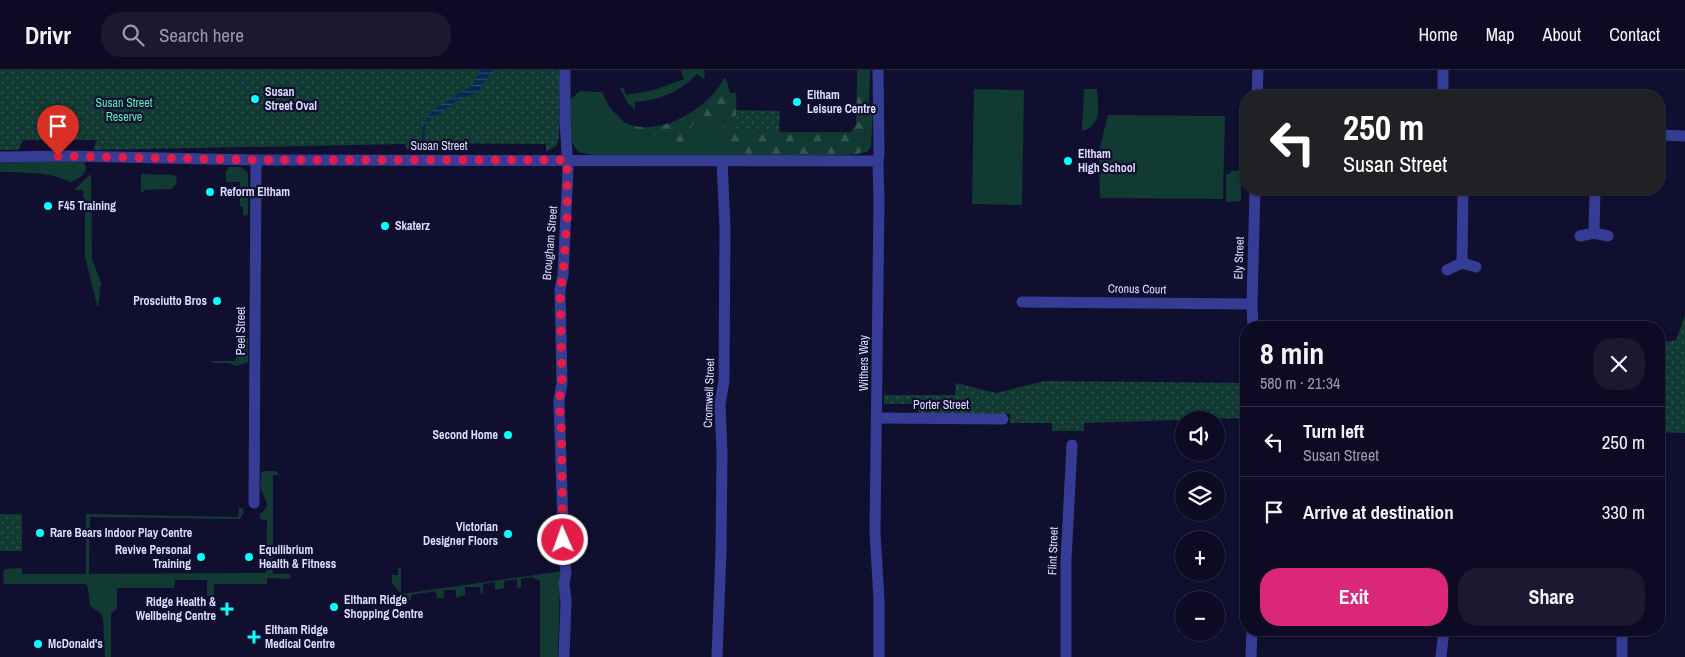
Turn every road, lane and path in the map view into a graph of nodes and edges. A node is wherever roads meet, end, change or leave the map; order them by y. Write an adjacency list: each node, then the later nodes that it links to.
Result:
1 (565, 70): 11 (street, Brougham Street)
2 (878, 70): 12 (street, Withers Way)
3 (1258, 70): 5 (street)
4 (1444, 70): 6 (street)
5 (1257, 90)
6 (1443, 90)
7 (1665, 135): 8 (street)
8 (1685, 136)
9 (0, 157): 10 (street, Susan Street)
10 (256, 160): 11 (street, Susan Street); 29 (street, Peel Street)
11 (567, 160): 13 (street, Susan Street); 33 (street, Brougham Street)
12 (878, 160): 13 (street, Susan Street); 26 (street, Withers Way)
13 (722, 161): 34 (street, Cromwell Street)
14 (1255, 195): 24 (street, Ely Street)
15 (1463, 195): 20 (street)
16 (1595, 195): 17 (street)
17 (1594, 232): 18 (street); 19 (street)
18 (1580, 236)
19 (1608, 236)
20 (1462, 263): 21 (street); 22 (street)
21 (1476, 267)
22 (1447, 270)
23 (1022, 302): 24 (street, Cronus Court)
24 (1252, 304): 25 (street, Ely Street)
25 (1252, 321)
26 (878, 418): 27 (street, Porter Street); 35 (street, Withers Way)
27 (1003, 419)
28 (1072, 445): 36 (street, Flint Street)
29 (254, 503)
30 (1252, 636): 37 (street)
31 (1443, 636): 38 (street)
32 (1622, 636): 39 (street)
33 (564, 657)
34 (718, 657)
35 (879, 657)
36 (1066, 657)
37 (1251, 657)
38 (1441, 657)
39 (1622, 657)

